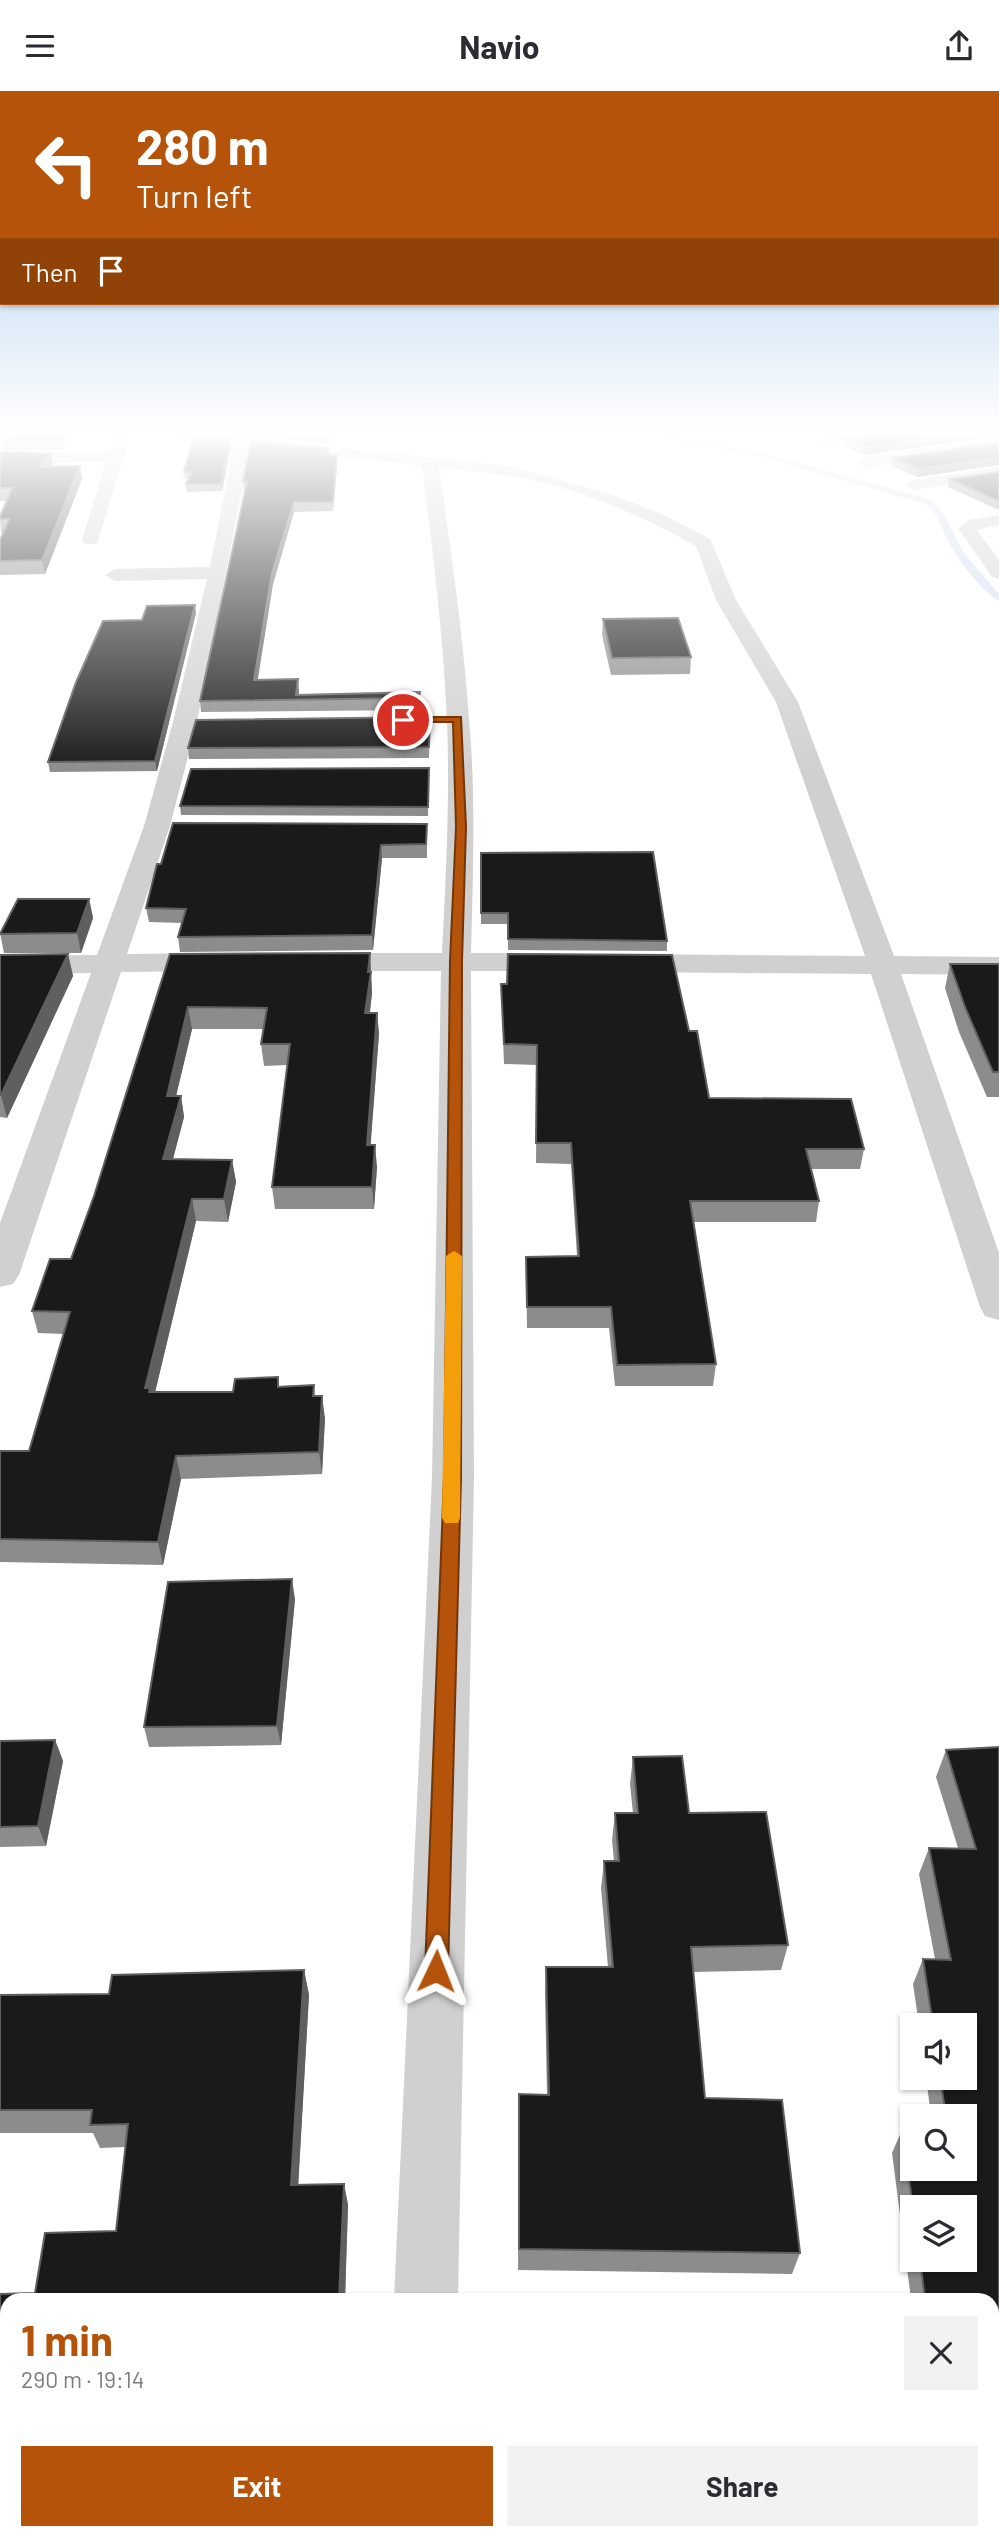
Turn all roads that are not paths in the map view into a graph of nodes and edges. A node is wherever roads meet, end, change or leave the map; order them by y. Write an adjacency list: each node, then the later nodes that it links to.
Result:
1 (224, 545): 5 (street)
2 (441, 545): 14 (street)
3 (705, 545): 19 (street)
4 (979, 545): 6 (street)
5 (218, 573): 7 (street); 8 (street)
6 (999, 573)
7 (115, 575)
8 (185, 722): 9 (street); 10 (street)
9 (212, 722)
10 (173, 769): 11 (street); 12 (street)
11 (201, 769)
12 (157, 826): 13 (street); 15 (street)
13 (184, 826)
14 (456, 961): 17 (street); 19 (street); 23 (street)
15 (107, 962): 16 (street); 18 (street); 21 (street)
16 (247, 962)
17 (289, 962)
18 (0, 965)
19 (883, 966): 20 (street); 22 (street)
20 (999, 966)
21 (0, 1275)
22 (999, 1307)
23 (426, 2293)

